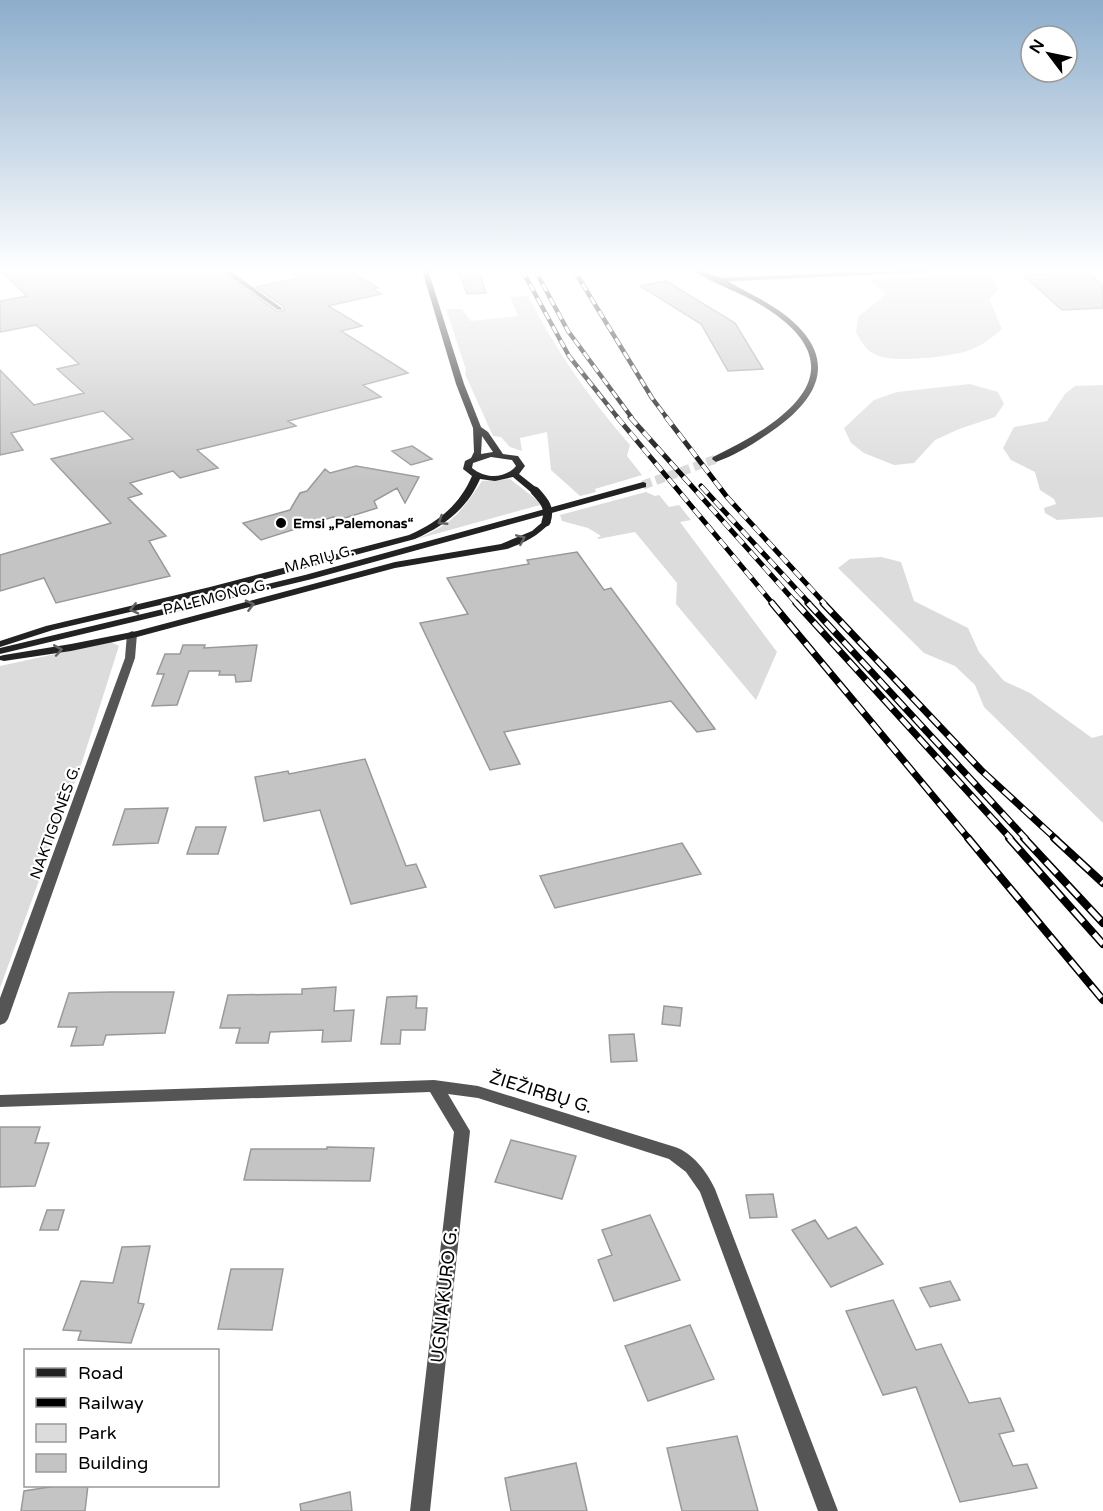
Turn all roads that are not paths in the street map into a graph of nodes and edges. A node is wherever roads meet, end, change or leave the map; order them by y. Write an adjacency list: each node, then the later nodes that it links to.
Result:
1 (447, 341): 3 (street, PALEMONO G.)
2 (806, 341): 6 (street)
3 (478, 429): 4 (street, PALEMONO G.); 5 (street, PALEMONO G.)
4 (499, 454): 5 (street); 7 (street, PALEMONO G.)
5 (475, 458): 8 (street, PALEMONO G.)
6 (716, 459)
7 (514, 474): 8 (street); 10 (street, PALEMONO G., one-way to 7, bridge)
8 (477, 476): 11 (street, PALEMONO G., one-way to 11)
9 (643, 485): 12 (street, MARIŲ G.)
10 (132, 633): 13 (street, PALEMONO G., one-way to 10); 14 (street, NAKTIGONĖS G.)
11 (0, 644)
12 (0, 651)
13 (0, 658)
14 (0, 1019)
15 (434, 1086): 16 (street, ŽIEŽIRBŲ G.); 17 (street, UGNIAKURO G.); 18 (street, ŽIEŽIRBŲ G.)
16 (0, 1101)
17 (420, 1511)
18 (828, 1511)

